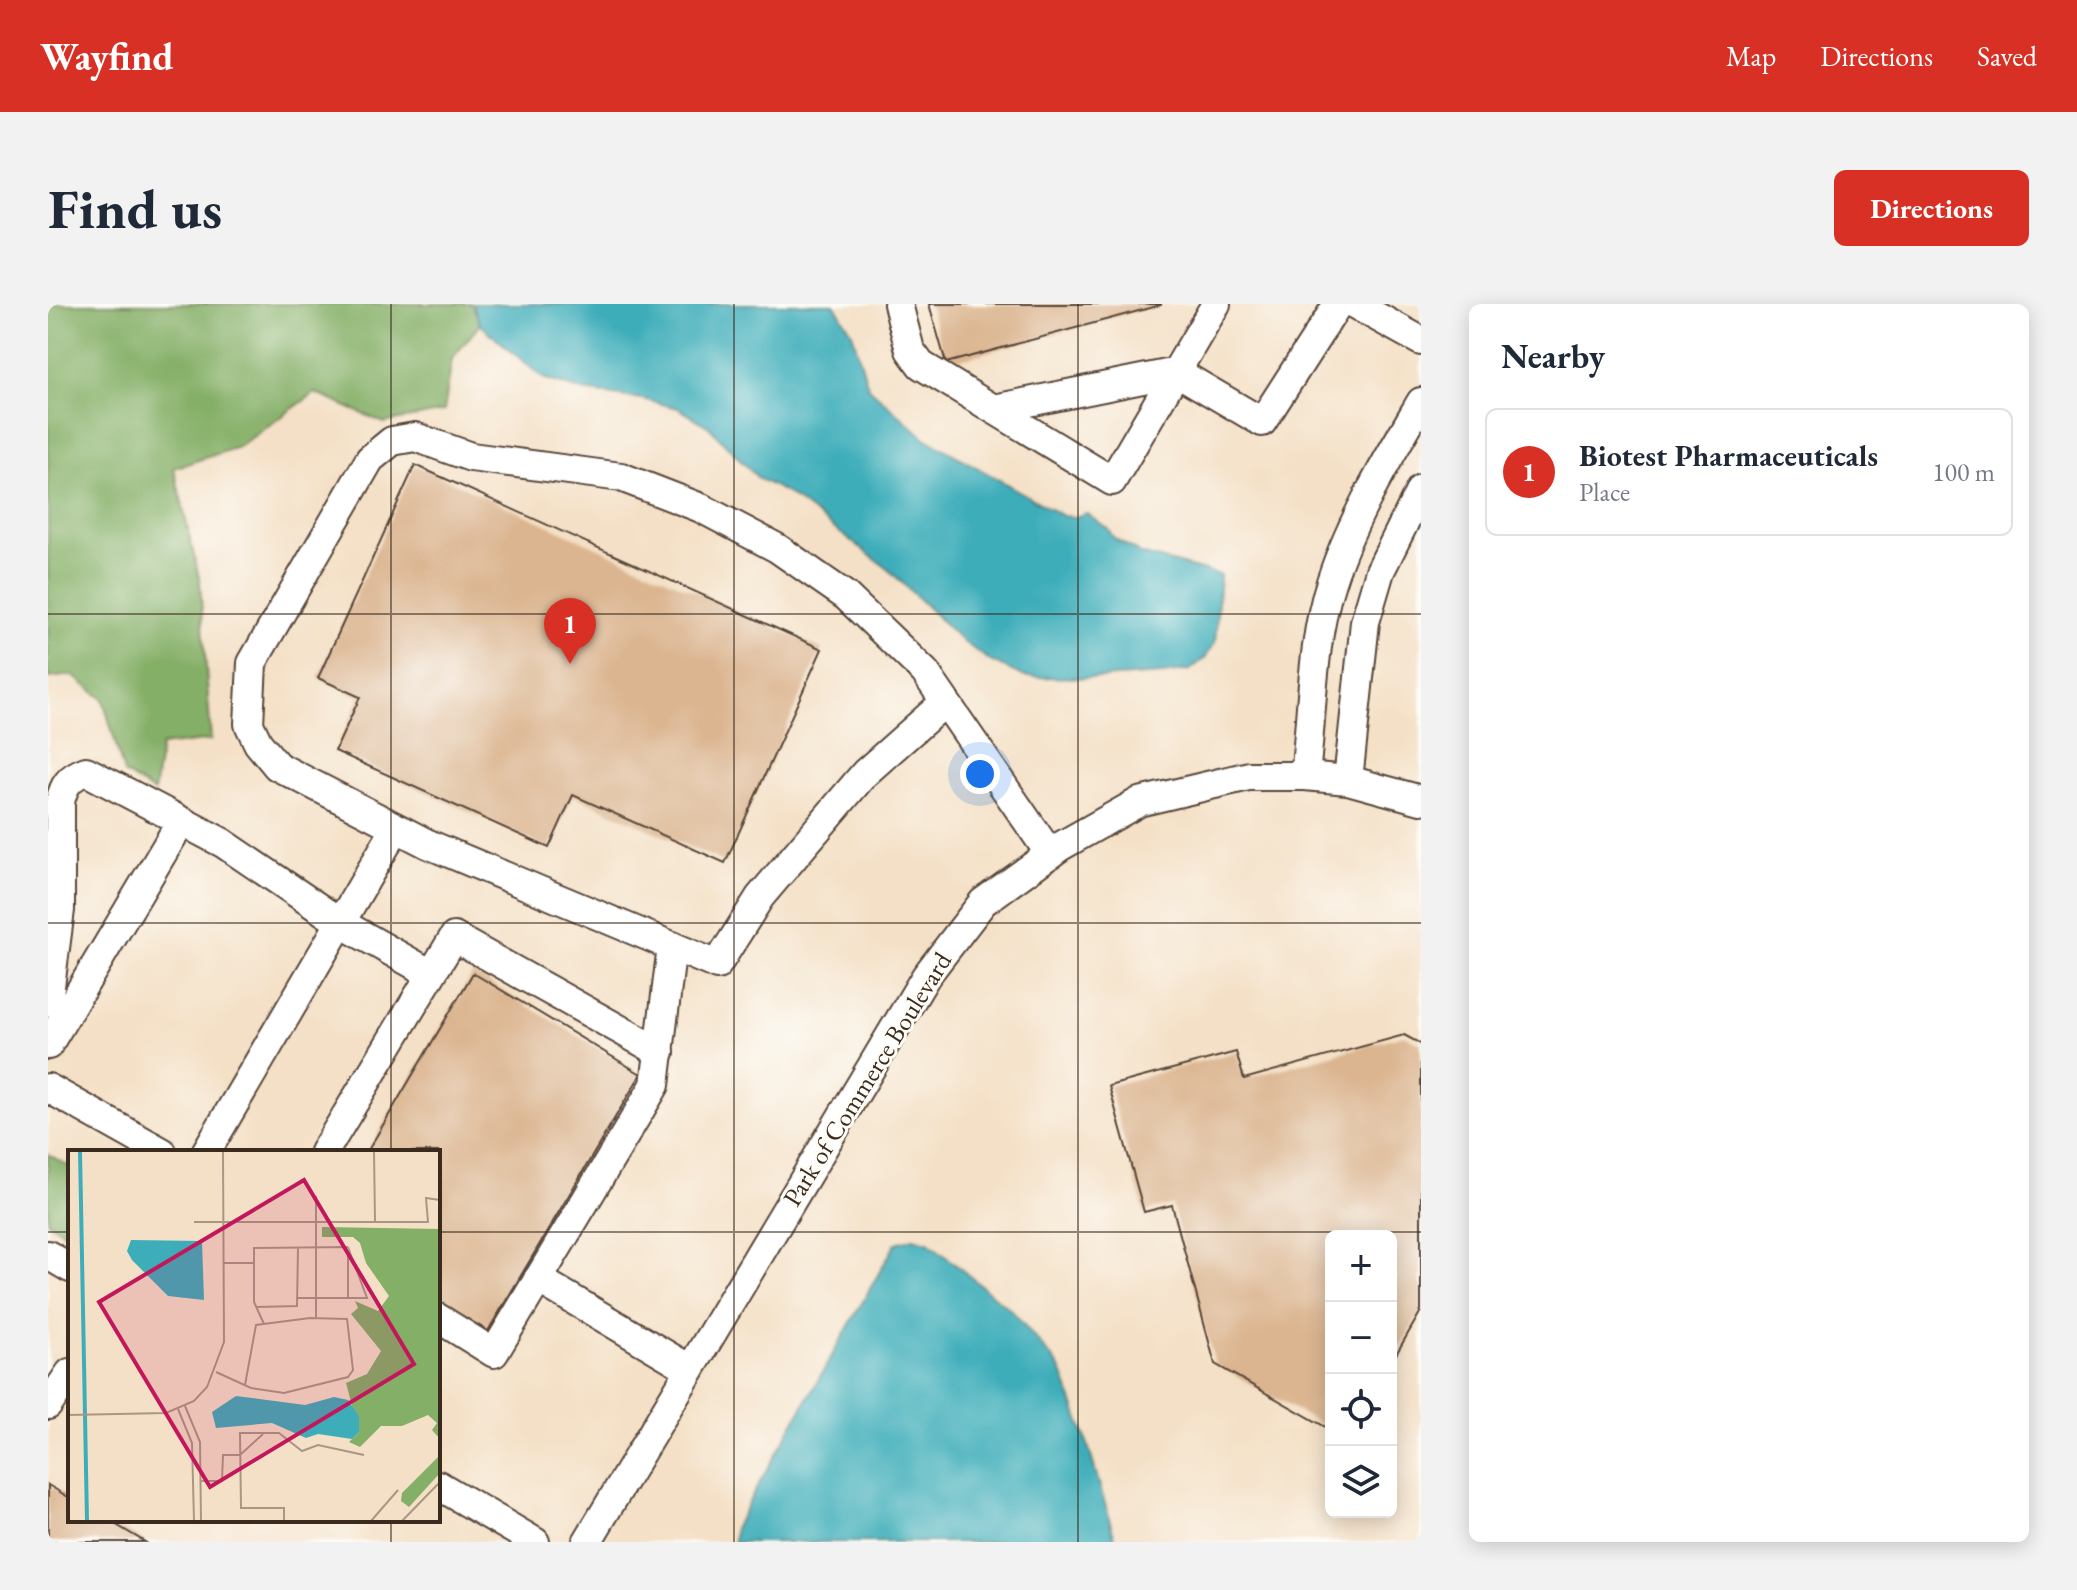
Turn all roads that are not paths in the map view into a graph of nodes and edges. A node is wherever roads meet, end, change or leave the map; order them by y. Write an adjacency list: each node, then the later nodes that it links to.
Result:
1 (898, 304): 8 (street)
2 (1216, 304): 6 (street)
3 (1338, 304): 6 (street)
4 (1354, 304): 5 (street)
5 (1421, 341)
6 (1177, 372): 8 (street); 8 (street)
7 (1421, 402): 11 (street)
8 (994, 409)
9 (1421, 489): 12 (street)
10 (945, 702): 15 (street); 16 (street); 18 (street)
11 (1305, 776): 12 (street, Park of Commerce Boulevard); 16 (street, Park of Commerce Boulevard)
12 (1348, 780): 13 (street, Park of Commerce Boulevard)
13 (1421, 800)
14 (181, 822): 17 (street); 20 (street); 21 (street)
15 (396, 828): 17 (street); 18 (street)
16 (1050, 854): 31 (street, Park of Commerce Boulevard)
17 (341, 923): 19 (street); 25 (street)
18 (672, 946): 22 (street)
19 (431, 974): 22 (street); 26 (street)
20 (48, 1002)
21 (48, 1045)
22 (660, 1052): 29 (street)
23 (48, 1088): 24 (street)
24 (158, 1150)
25 (207, 1150)
26 (325, 1150)
27 (48, 1255): 28 (street)
28 (68, 1267)
29 (538, 1279): 30 (street); 31 (street)
30 (440, 1319)
31 (690, 1369): 36 (street, Park of Commerce Boulevard)
32 (68, 1376): 33 (street)
33 (48, 1405)
34 (440, 1486): 35 (street)
35 (535, 1542)
36 (587, 1542)

